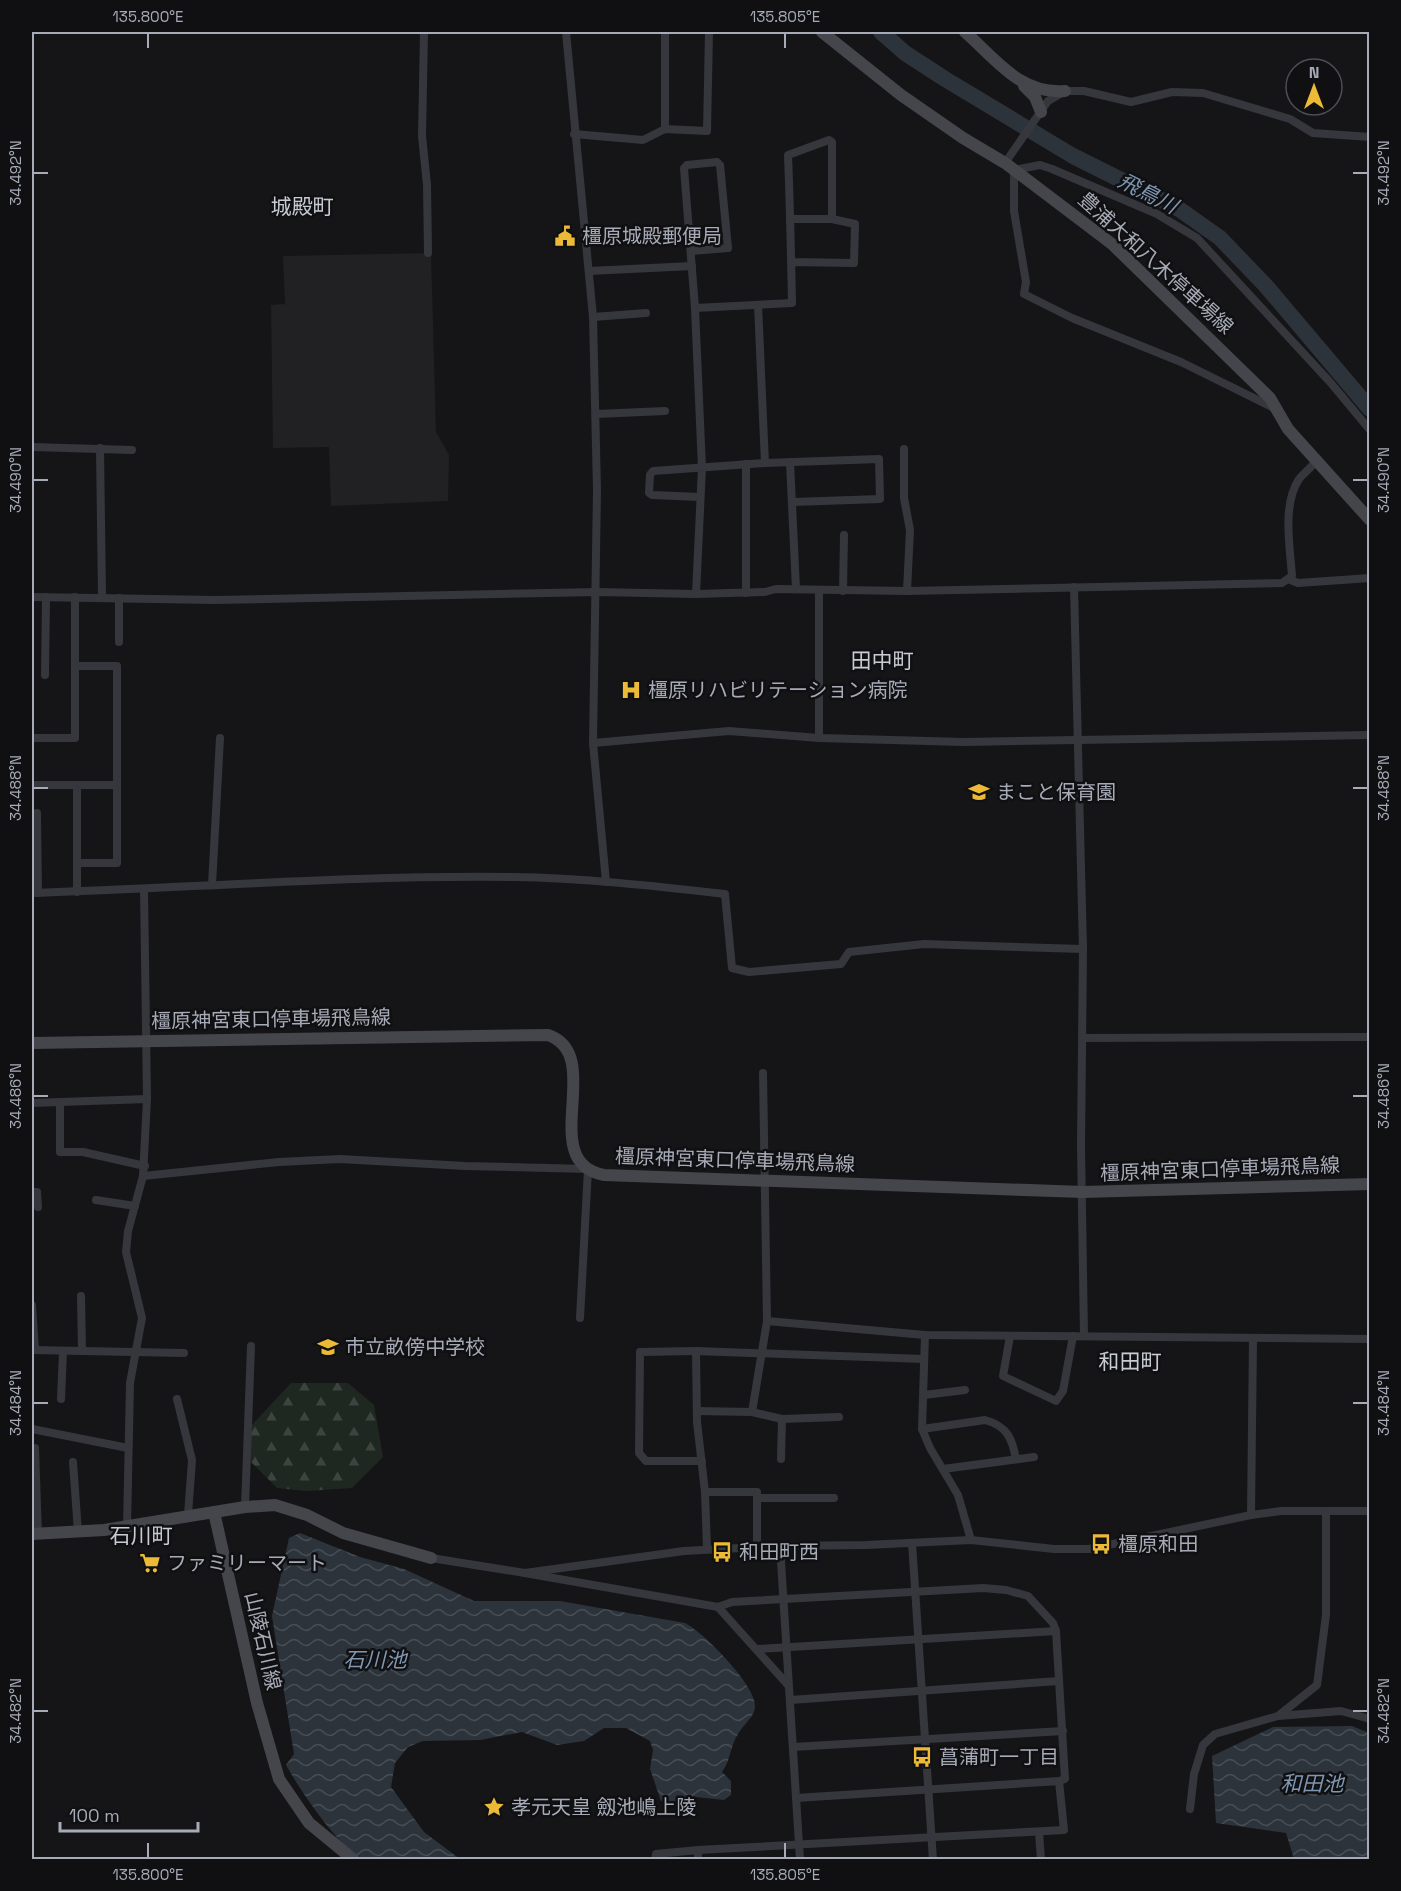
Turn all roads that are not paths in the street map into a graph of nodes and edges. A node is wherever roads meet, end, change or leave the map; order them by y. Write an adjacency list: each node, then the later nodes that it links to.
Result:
1 (424, 32): 17 (street)
2 (566, 32): 11 (street)
3 (665, 32): 10 (street)
4 (709, 32): 10 (street)
5 (822, 32): 13 (main road, 豊浦大和八木停車場線)
6 (966, 32): 7 (main road)
7 (1022, 84): 8 (main road); 9 (main road)
8 (1065, 91): 9 (street); 12 (street)
9 (1039, 116): 13 (street)
10 (665, 129): 11 (street)
11 (574, 134): 20 (street)
12 (1370, 137)
13 (1010, 163): 25 (main road, 豊浦大和八木停車場線); 25 (street); 28 (street)
14 (790, 219): 15 (street); 15 (street); 18 (street)
15 (832, 219): 18 (street)
16 (691, 251): 16 (street); 19 (street)
17 (428, 253)
18 (791, 262): 21 (street)
19 (692, 266): 20 (street); 22 (street)
20 (589, 271): 24 (street)
21 (758, 305): 22 (street); 35 (street)
22 (695, 308): 37 (street)
23 (646, 313): 24 (street)
24 (593, 317): 27 (street)
25 (1276, 409): 34 (main road, 豊浦大和八木停車場線)
26 (665, 411): 27 (street)
27 (596, 414): 49 (street)
28 (1370, 430)
29 (32, 447): 30 (street)
30 (100, 448): 32 (street); 55 (street)
31 (904, 448): 48 (street)
32 (132, 450)
33 (790, 462): 35 (street); 39 (street); 39 (street)
34 (1315, 462): 40 (main road, 豊浦大和八木停車場線); 43 (street)
35 (765, 463): 36 (street)
36 (746, 464): 37 (street); 50 (street)
37 (702, 468): 38 (street); 38 (street)
38 (700, 497): 51 (street)
39 (793, 502): 45 (street)
40 (1370, 520)
41 (844, 535): 47 (street)
42 (1370, 578): 43 (street)
43 (1288, 579): 44 (street)
44 (1074, 587): 48 (street); 64 (street)
45 (796, 589): 46 (street); 50 (street)
46 (819, 591): 47 (street); 63 (street)
47 (843, 591): 48 (street)
48 (907, 591)
49 (597, 592): 51 (street); 56 (street); 65 (street)
50 (746, 593): 51 (street)
51 (696, 594)
52 (32, 597): 53 (street)
53 (46, 597): 54 (street); 59 (street)
54 (75, 597): 55 (street); 58 (street)
55 (102, 597): 56 (street)
56 (119, 598): 57 (street)
57 (119, 642)
58 (75, 666): 61 (street); 68 (street)
59 (45, 675)
60 (1370, 735): 64 (street)
61 (32, 738)
62 (220, 738): 72 (street)
63 (819, 738): 64 (street); 65 (street)
64 (1079, 740): 76 (street)
65 (592, 743): 71 (street)
66 (32, 785): 67 (street)
67 (77, 785): 68 (street); 70 (street)
68 (117, 785): 70 (street)
69 (37, 813): 75 (street)
70 (77, 863): 74 (street)
71 (606, 882): 72 (street); 76 (street)
72 (212, 885): 73 (street)
73 (144, 890): 74 (street); 79 (street)
74 (77, 892): 75 (street)
75 (35, 893)
76 (1083, 949): 78 (street)
77 (1370, 1037): 78 (street)
78 (1083, 1038): 91 (street)
79 (145, 1041): 80 (main road, 橿原神宮東口停車場飛鳥線); 82 (street); 86 (main road, 橿原神宮東口停車場飛鳥線)
80 (32, 1043)
81 (763, 1073): 88 (street)
82 (147, 1099): 84 (street); 85 (street)
83 (32, 1103): 84 (street)
84 (60, 1103): 85 (street)
85 (145, 1166): 87 (street)
86 (588, 1169): 87 (street); 88 (main road, 橿原神宮東口停車場飛鳥線); 97 (street)
87 (143, 1176): 93 (street)
88 (764, 1181): 91 (main road, 橿原神宮東口停車場飛鳥線); 98 (street)
89 (1370, 1184): 91 (main road, 橿原神宮東口停車場飛鳥線)
90 (32, 1192): 94 (street)
91 (1083, 1192): 102 (street)
92 (96, 1200): 93 (street)
93 (135, 1206): 110 (street)
94 (38, 1207)
95 (81, 1296): 108 (street)
96 (32, 1305): 106 (street)
97 (580, 1318)
98 (767, 1321): 99 (street); 112 (street)
99 (925, 1335): 100 (street); 113 (street)
100 (1010, 1336): 101 (street); 101 (street)
101 (1073, 1336): 102 (street)
102 (1084, 1336): 103 (street)
103 (1253, 1338): 104 (street); 140 (street)
104 (1370, 1339)
105 (251, 1346): 135 (street)
106 (33, 1350): 107 (street)
107 (63, 1351): 108 (street); 116 (street)
108 (82, 1351): 110 (street)
109 (696, 1352): 112 (street); 118 (street); 129 (street)
110 (136, 1353): 111 (street); 125 (street)
111 (184, 1353)
112 (762, 1354): 113 (street); 119 (street)
113 (924, 1359): 115 (street)
114 (965, 1390): 115 (street)
115 (924, 1395): 123 (street)
116 (61, 1399)
117 (177, 1399): 139 (street)
118 (697, 1411): 119 (street); 129 (street)
119 (752, 1412): 121 (street)
120 (839, 1416): 121 (street)
121 (782, 1419): 127 (street)
122 (32, 1429): 125 (street)
123 (922, 1429): 128 (street); 131 (street)
124 (35, 1448): 143 (street)
125 (128, 1448): 141 (street)
126 (1034, 1457): 128 (street)
127 (781, 1459)
128 (1016, 1459): 131 (street)
129 (702, 1461): 132 (street)
130 (73, 1462): 142 (street)
131 (943, 1469): 144 (street)
132 (705, 1492): 133 (street); 148 (street)
133 (757, 1498): 134 (street); 147 (street)
134 (834, 1498)
135 (245, 1507): 138 (main road); 149 (main road)
136 (1326, 1511): 137 (street); 140 (street); 162 (street)
137 (1370, 1511)
138 (214, 1512): 139 (main road); 175 (main road, 山陵石川線)
139 (188, 1515): 141 (main road)
140 (1251, 1515): 144 (street)
141 (127, 1527): 142 (main road)
142 (78, 1532): 143 (main road)
143 (35, 1534)
144 (971, 1540): 145 (street)
145 (912, 1543): 146 (street); 151 (street)
146 (780, 1546): 147 (street); 152 (street)
147 (757, 1547): 148 (street)
148 (707, 1549): 150 (street)
149 (430, 1558): 150 (street)
150 (525, 1573): 153 (street)
151 (915, 1591): 152 (street); 154 (street); 155 (street)
152 (783, 1599): 153 (street); 156 (street)
153 (718, 1607): 157 (street)
154 (1056, 1631): 155 (street); 158 (street)
155 (919, 1640): 156 (street); 160 (street)
156 (786, 1648): 157 (street); 159 (street)
157 (757, 1649): 159 (street)
158 (1059, 1681): 160 (street); 164 (street)
159 (789, 1685): 161 (street)
160 (922, 1691): 161 (street); 165 (street)
161 (790, 1700): 166 (street)
162 (1278, 1716): 163 (street); 170 (street)
163 (1370, 1719)
164 (1062, 1731): 165 (street); 167 (street)
165 (925, 1740): 166 (street); 168 (street)
166 (793, 1747): 169 (street)
167 (1059, 1781): 168 (street); 171 (street)
168 (929, 1789): 169 (street); 172 (street)
169 (796, 1798): 173 (street)
170 (1190, 1809)
171 (1039, 1832): 172 (street); 179 (street)
172 (932, 1838): 173 (street); 178 (street)
173 (799, 1846): 174 (street); 177 (street)
174 (698, 1855): 176 (street)
175 (354, 1860)
176 (655, 1860)
177 (800, 1860)
178 (933, 1860)
179 (1041, 1860)

